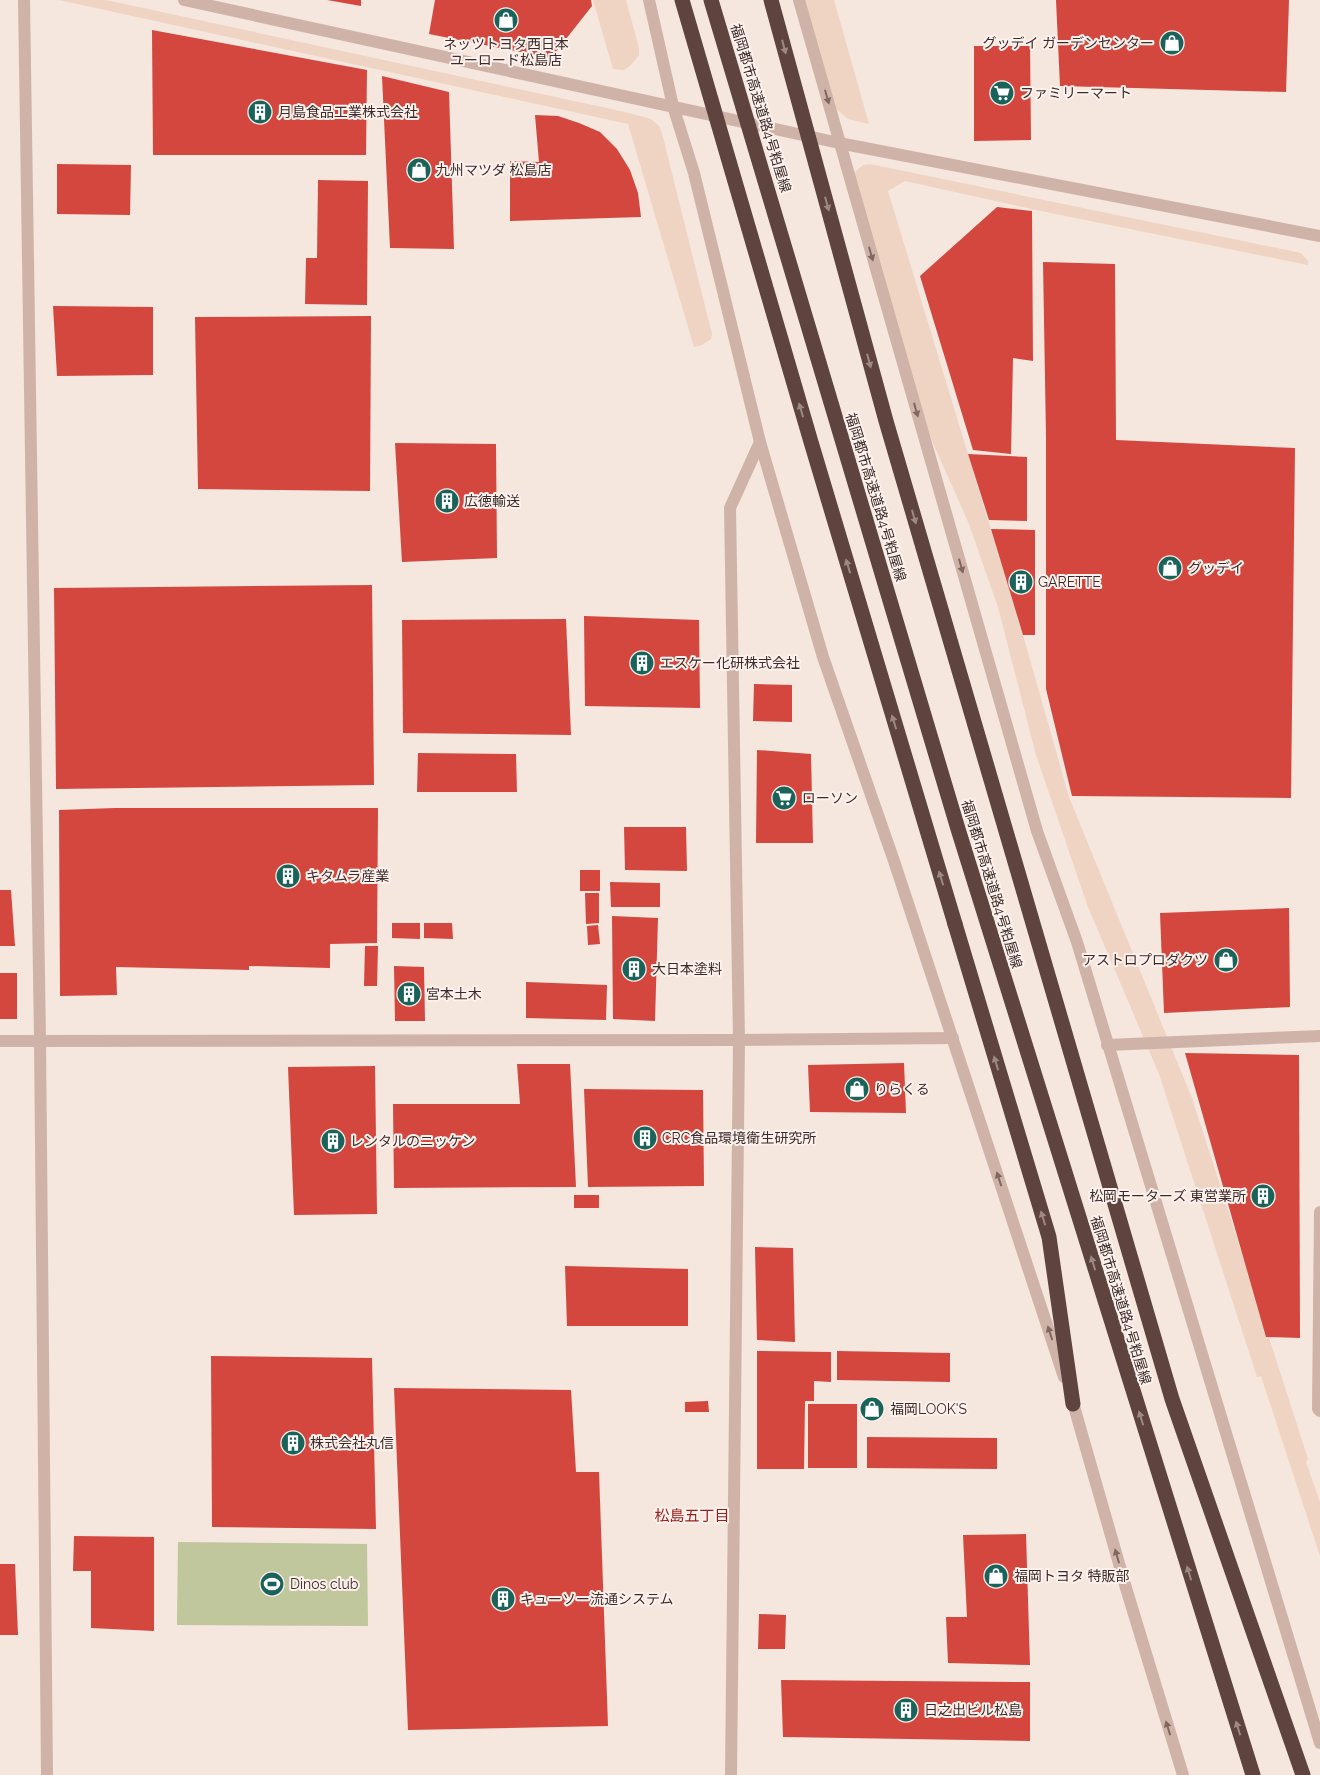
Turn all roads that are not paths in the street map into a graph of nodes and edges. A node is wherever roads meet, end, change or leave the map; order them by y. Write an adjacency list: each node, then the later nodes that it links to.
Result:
1 (24, 0): 14 (street)
2 (184, 0): 8 (street)
3 (649, 0): 8 (street)
4 (682, 0): 19 (highway, one-way to 4, bridge)
5 (711, 0): 25 (highway, 福岡都市高速道路4号粕屋線, one-way to 5, bridge)
6 (771, 0): 26 (highway, 福岡都市高速道路4号粕屋線, one-way to 26, bridge)
7 (799, 0): 9 (street, one-way to 9)
8 (673, 106): 9 (street); 11 (street)
9 (840, 143): 10 (street); 17 (street, one-way to 17)
10 (1320, 236)
11 (760, 442): 13 (street); 15 (street)
12 (1320, 1036): 17 (street)
13 (953, 1038): 15 (street); 19 (street, one-way to 13)
14 (40, 1040): 15 (street); 16 (street); 22 (street)
15 (739, 1040): 23 (street)
16 (0, 1041)
17 (1107, 1045): 21 (street)
18 (1320, 1212): 20 (street)
19 (1073, 1404): 24 (street, one-way to 19)
20 (1320, 1411)
21 (1320, 1743)
22 (46, 1775)
23 (732, 1775)
24 (1183, 1775)
25 (1253, 1775)
26 (1303, 1775)

